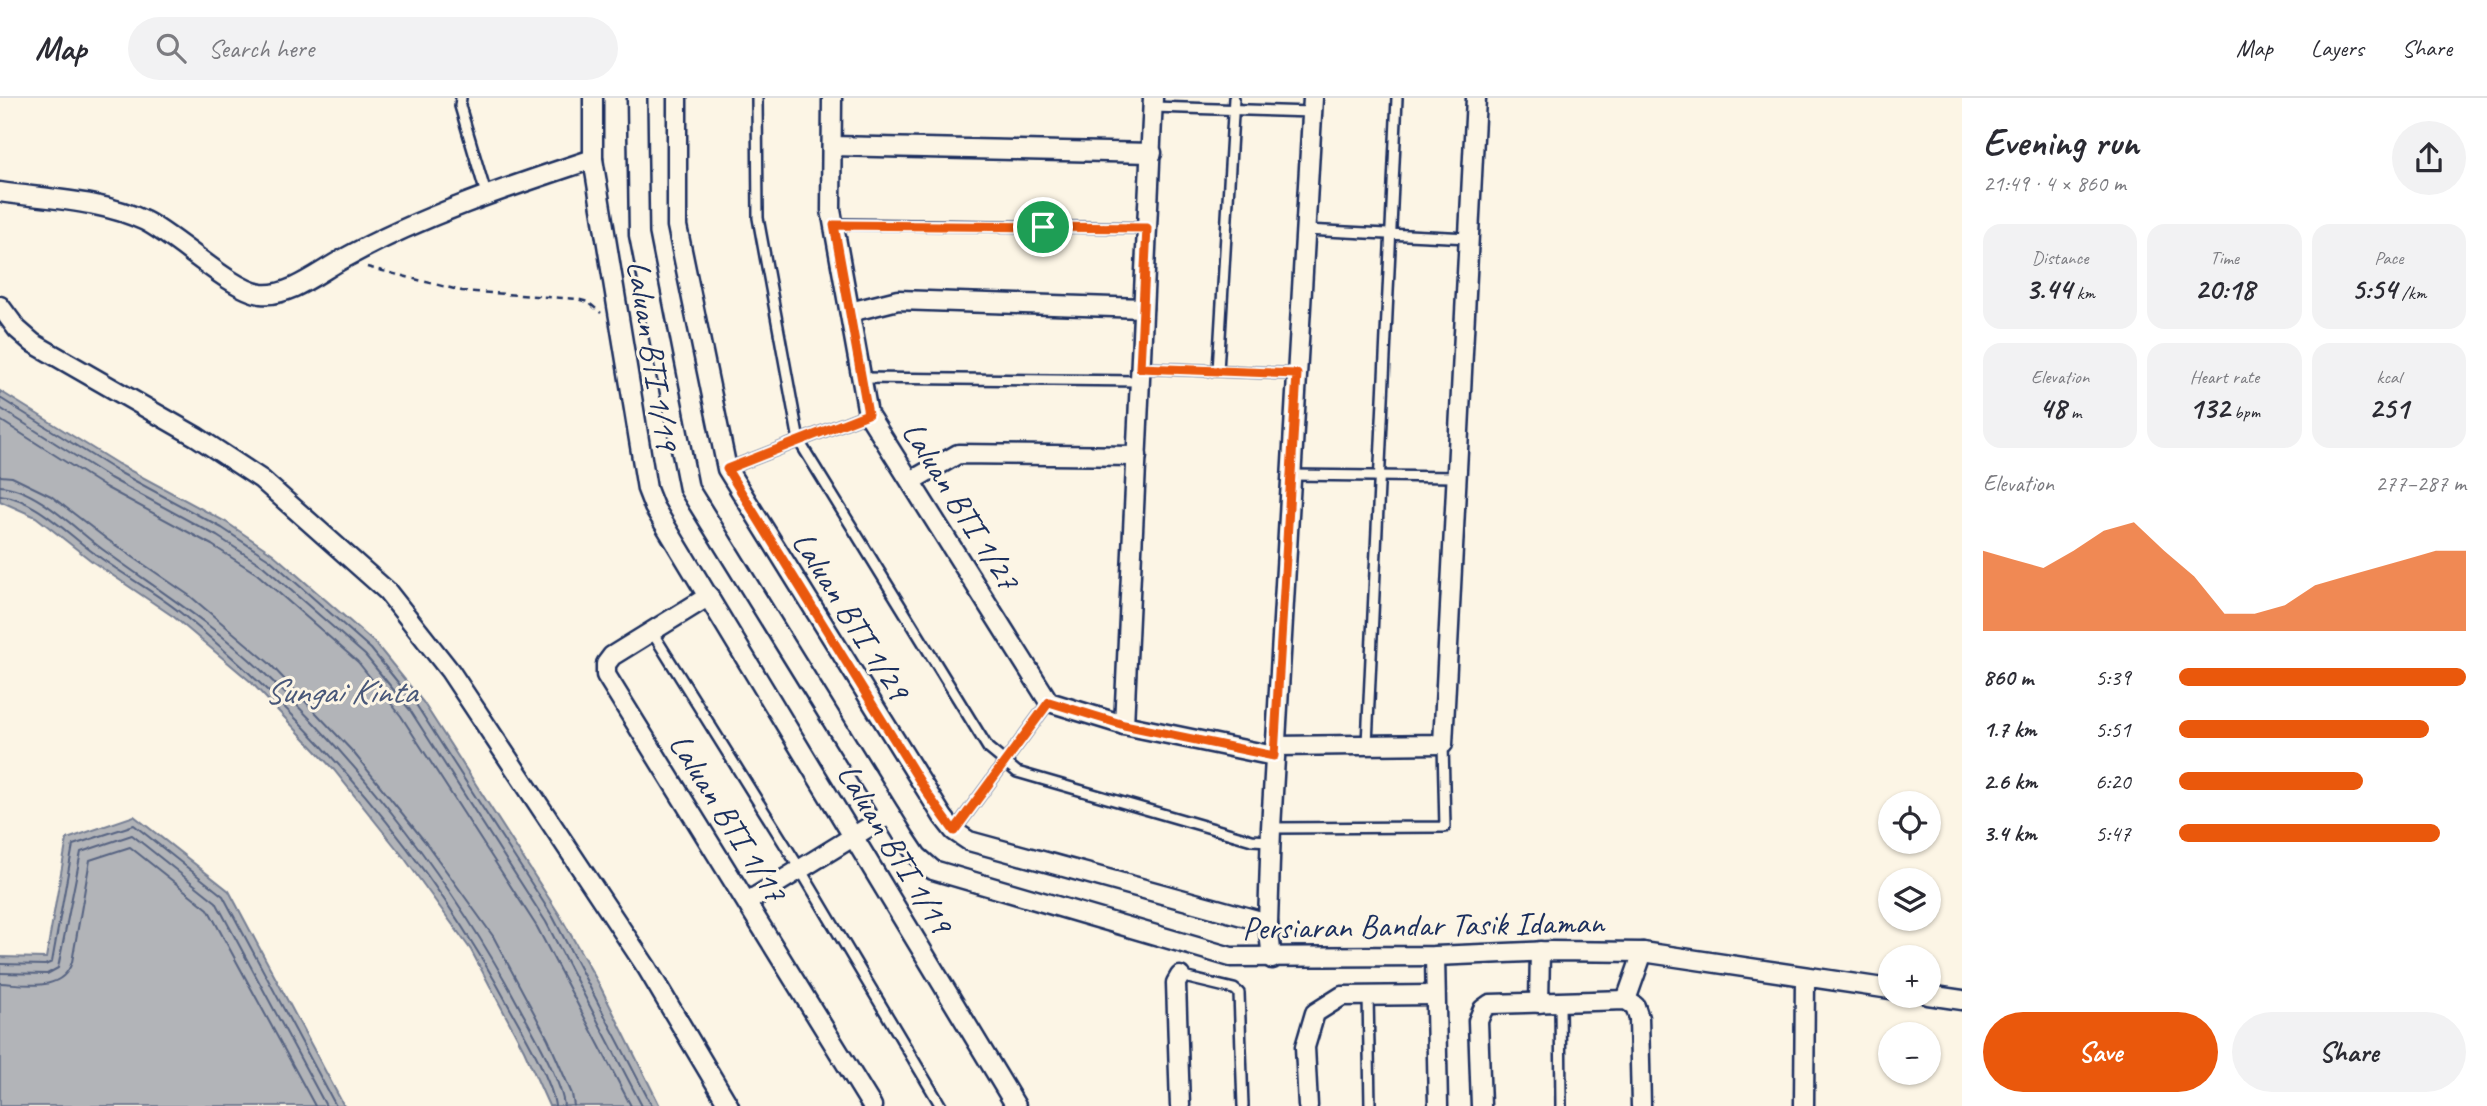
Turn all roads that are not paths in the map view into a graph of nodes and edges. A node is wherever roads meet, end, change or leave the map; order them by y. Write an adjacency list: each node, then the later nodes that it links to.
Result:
1 (461, 98): 17 (lane)
2 (593, 98): 15 (street, Laluan BTI 1/19)
3 (637, 98): 46 (street, Persiaran Bandar Tasik Idaman)
4 (677, 98): 33 (street, Laluan BTI 1/29)
5 (757, 98): 31 (lane)
6 (832, 98): 13 (street, Laluan BTI 1/27)
7 (1234, 98): 12 (lane)
8 (1397, 98): 21 (lane)
9 (1476, 98): 22 (street)
10 (1153, 102): 12 (lane); 14 (street)
11 (1312, 105): 12 (lane); 20 (street)
12 (1233, 109): 26 (lane)
13 (832, 146): 14 (street); 18 (street, Laluan BTI 1/27)
14 (1152, 153): 19 (street)
15 (593, 159): 17 (street); 38 (street, Laluan BTI 1/19)
16 (0, 192): 17 (street)
17 (486, 194)
18 (834, 225): 19 (lane); 25 (street, Laluan BTI 1/27)
19 (1147, 228): 24 (street)
20 (1305, 230): 21 (lane); 27 (street)
21 (1391, 233): 22 (lane); 35 (lane)
22 (1469, 238): 36 (street)
23 (0, 306): 67 (street)
24 (1143, 307): 25 (street); 28 (street)
25 (850, 312): 29 (street, Laluan BTI 1/27)
26 (1219, 371): 27 (lane); 28 (lane)
27 (1297, 374): 34 (street)
28 (1140, 375): 29 (lane); 32 (street)
29 (862, 378): 30 (street, Laluan BTI 1/27)
30 (868, 414): 31 (lane); 37 (street, Laluan BTI 1/27)
31 (799, 441): 33 (lane); 45 (lane)
32 (1136, 456): 37 (street); 41 (street)
33 (727, 469): 47 (street, Laluan BTI 1/29)
34 (1291, 475): 35 (lane); 44 (street)
35 (1380, 476): 36 (lane); 42 (lane)
36 (1457, 477): 43 (street)
37 (911, 481): 40 (street, Laluan BTI 1/27)
38 (709, 596): 39 (street, Laluan BTI 1/17); 48 (street, Laluan BTI 1/19)
39 (652, 632): 50 (lane); 51 (street, Laluan BTI 1/17)
40 (1049, 702): 41 (street); 45 (lane)
41 (1124, 725): 44 (street)
42 (1367, 744): 43 (street); 44 (street)
43 (1443, 744): 49 (lane)
44 (1275, 751): 49 (street)
45 (1004, 763): 47 (lane); 49 (lane)
46 (890, 814): 48 (street); 56 (street, Persiaran Bandar Tasik Idaman)
47 (954, 831): 52 (street, Laluan BTI 1/29)
48 (853, 835): 50 (street); 70 (street, Laluan BTI 1/19)
49 (1270, 835): 52 (street)
50 (800, 869): 51 (street); 69 (lane)
51 (747, 902): 68 (street, Laluan BTI 1/17)
52 (1268, 923): 56 (street)
53 (1540, 951): 54 (street, Persiaran Bandar Tasik Idaman); 55 (street, Persiaran Bandar Tasik Idaman); 66 (street)
54 (1643, 952): 58 (street, Persiaran Bandar Tasik Idaman); 63 (street)
55 (1435, 956): 56 (street, Persiaran Bandar Tasik Idaman); 61 (street)
56 (1272, 959)
57 (1180, 976): 71 (street); 72 (lane)
58 (1805, 977): 59 (street, Persiaran Bandar Tasik Idaman); 79 (street)
59 (1878, 987)
60 (1368, 995): 61 (street); 73 (street); 74 (lane)
61 (1433, 995): 75 (street)
62 (1941, 997): 64 (street)
63 (1626, 1000): 65 (street); 78 (street)
64 (1962, 1000)
65 (1560, 1002): 66 (street); 77 (lane)
66 (1539, 1003): 76 (street)
67 (729, 1106)
68 (872, 1106)
69 (941, 1106)
70 (1016, 1106)
71 (1180, 1106)
72 (1243, 1106)
73 (1308, 1106)
74 (1370, 1106)
75 (1438, 1106)
76 (1481, 1106)
77 (1561, 1106)
78 (1641, 1106)
79 (1804, 1106)

